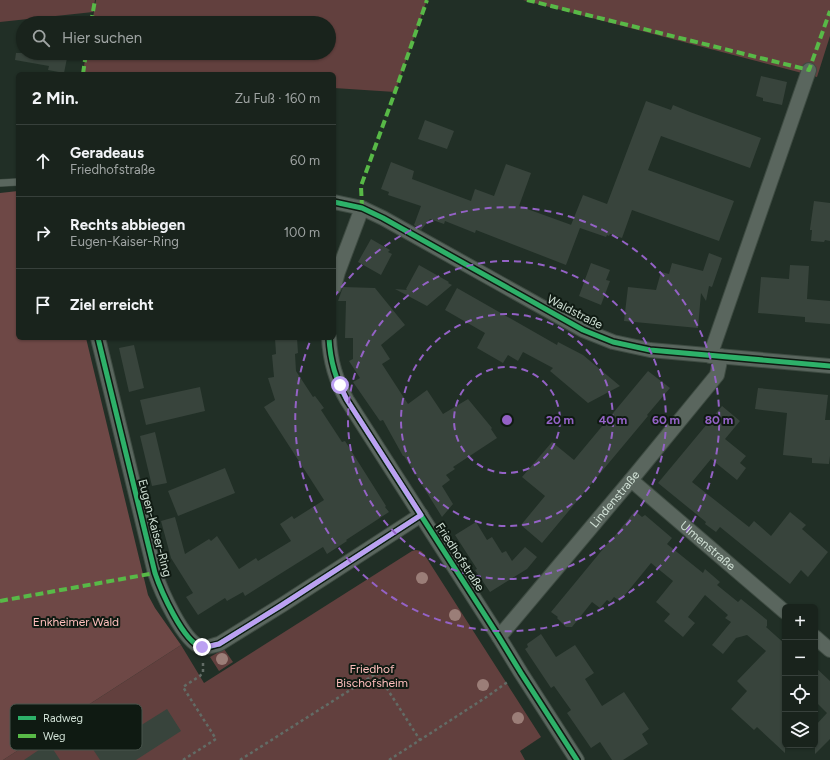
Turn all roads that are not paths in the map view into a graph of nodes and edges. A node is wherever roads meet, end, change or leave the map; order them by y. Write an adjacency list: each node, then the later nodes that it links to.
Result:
1 (809, 70): 9 (street, Lindenstraße)
2 (16, 182): 3 (lane)
3 (0, 183)
4 (336, 202): 5 (street, Waldstraße)
5 (362, 208): 6 (street); 9 (street, Waldstraße)
6 (336, 280)
7 (98, 340): 12 (street, Eugen-Kaiser-Ring)
8 (329, 340): 12 (street, Friedhofstraße)
9 (716, 356): 10 (street, Waldstraße); 11 (street, Lindenstraße)
10 (830, 366)
11 (631, 480): 13 (street, Ulmenstraße); 14 (street, Lindenstraße)
12 (421, 515): 14 (street, Friedhofstraße)
13 (782, 609)
14 (499, 637): 17 (street, Friedhofstraße)
15 (818, 640): 16 (street)
16 (830, 650)
17 (577, 760)

